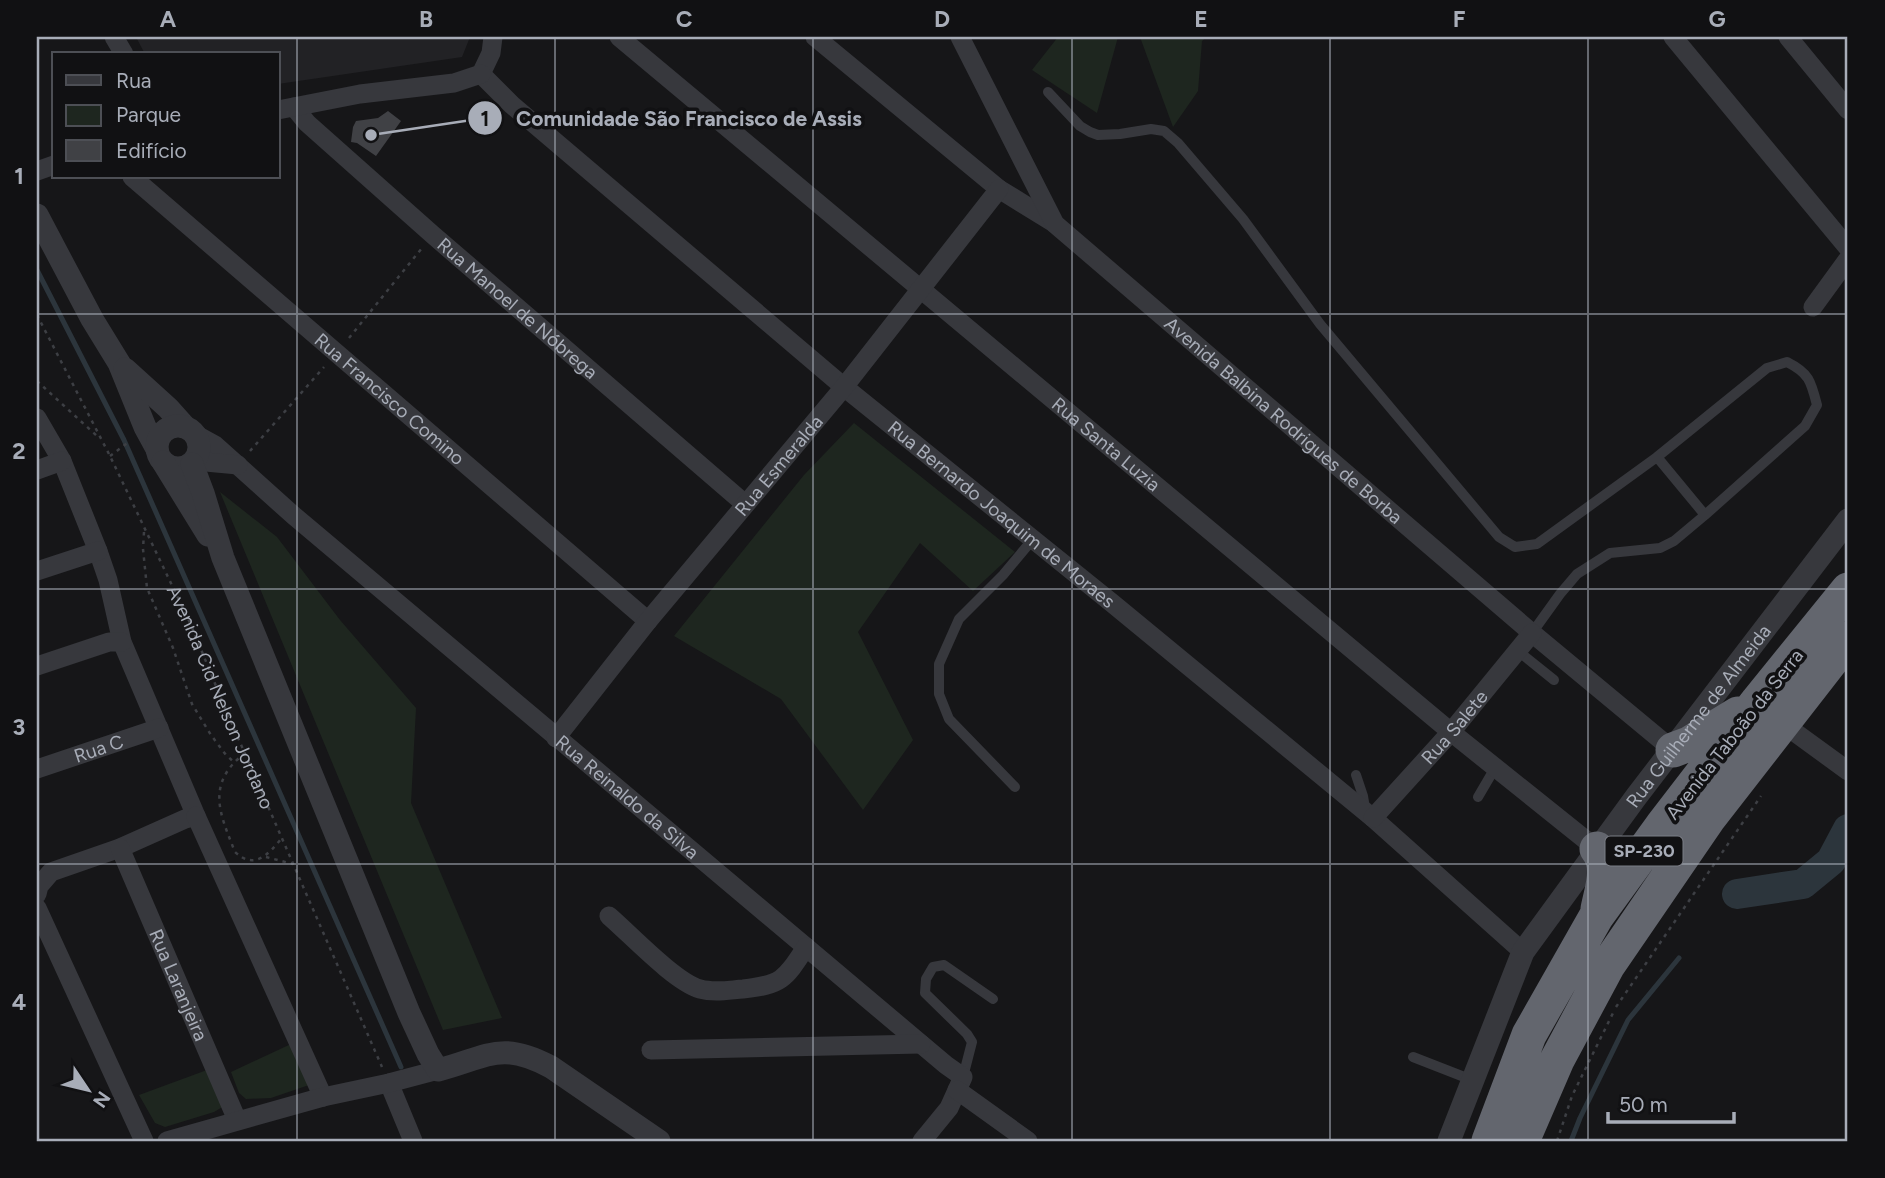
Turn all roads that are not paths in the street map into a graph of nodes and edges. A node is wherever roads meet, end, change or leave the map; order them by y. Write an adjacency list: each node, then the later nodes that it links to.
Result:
1 (493, 37): 7 (street)
2 (619, 37): 17 (street, Rua Santa Luzia)
3 (815, 37): 12 (street)
4 (1672, 37): 15 (street)
5 (1788, 37): 10 (street)
6 (965, 39): 14 (street, Avenida Balbina Rodrigues de Borba)
7 (481, 74): 9 (street); 20 (street, Rua Bernardo Joaquim de Moraes)
8 (1048, 92): 24 (lane)
9 (286, 108): 29 (street, Rua Manoel de Nóbrega)
10 (1848, 110)
11 (133, 178): 37 (street, Rua Francisco Comino)
12 (999, 189): 14 (street); 17 (street, Rua Esmeralda)
13 (37, 215): 19 (street)
14 (1055, 224): 38 (street, Avenida Balbina Rodrigues de Borba)
15 (1848, 248)
16 (1848, 259): 18 (street)
17 (922, 289): 20 (street, Rua Esmeralda); 46 (street, Rua Santa Luzia)
18 (1813, 307)
19 (119, 363): 22 (street); 23 (street)
20 (844, 387): 29 (street, Rua Esmeralda); 32 (street, Rua Bernardo Joaquim de Moraes)
21 (37, 418): 25 (street)
22 (190, 431): 23 (street); 26 (street); 27 (street, Rua Reinaldo da Silva)
23 (160, 456): 26 (street); 34 (street)
24 (1657, 457): 30 (lane); 30 (lane)
25 (62, 461): 28 (street); 33 (street)
26 (193, 462): 27 (street); 34 (street)
27 (238, 465): 47 (street, Rua Reinaldo da Silva)
28 (37, 470)
29 (745, 504): 37 (street, Rua Esmeralda)
30 (1704, 515): 38 (lane)
31 (1848, 520): 48 (street, Rua Guilherme de Almeida)
32 (1033, 539): 53 (lane); 55 (street, Rua Bernardo Joaquim de Moraes)
33 (98, 551): 35 (street); 40 (street)
34 (223, 558): 69 (street)
35 (37, 570)
36 (1848, 590): 44 (highway, Avenida Taboão da Serra / SP-230)
37 (648, 621): 47 (street, Rua Esmeralda)
38 (1532, 633): 41 (street, Rua Salete); 48 (street, Avenida Balbina Rodrigues de Borba)
39 (1848, 639): 44 (highway, SP-230)
40 (122, 642): 42 (street); 45 (street)
41 (1518, 651): 43 (lane); 46 (street, Rua Salete)
42 (37, 666)
43 (1554, 680)
44 (1770, 712): 48 (highway); 51 (street); 62 (highway, Avenida Taboão da Serra / SP-230); 83 (highway, Avenida Taboão da Serra / SP-230)
45 (159, 728): 49 (street, Rua C); 56 (street)
46 (1451, 732): 50 (street, Rua Santa Luzia); 55 (street, Rua Salete)
47 (556, 738): 63 (street, Rua Reinaldo da Silva)
48 (1673, 750): 58 (street, Rua Guilherme de Almeida)
49 (37, 768)
50 (1495, 768): 54 (lane); 58 (street, Rua Santa Luzia)
51 (1846, 770)
52 (1356, 775): 55 (lane)
53 (1015, 787)
54 (1478, 797)
55 (1369, 815): 64 (street, Rua Bernardo Joaquim de Moraes)
56 (196, 816): 57 (street); 73 (street)
57 (120, 848): 59 (street); 74 (street, Rua Laranjeira)
58 (1597, 849): 62 (highway); 64 (street, Rua Guilherme de Almeida)
59 (37, 894)
60 (37, 908): 75 (street)
61 (608, 916): 63 (street)
62 (1596, 917): 82 (highway, Avenida Taboão da Serra / SP-230)
63 (806, 947): 66 (street, Rua Reinaldo da Silva)
64 (1523, 952): 70 (street, Rua Guilherme de Almeida)
65 (993, 999): 72 (lane)
66 (921, 1044): 67 (street); 72 (street, Rua Reinaldo da Silva)
67 (651, 1050)
68 (1413, 1057): 70 (lane)
69 (438, 1070): 71 (street); 78 (street)
70 (1472, 1081): 81 (street, Rua Guilherme de Almeida)
71 (389, 1083): 73 (street); 77 (street)
72 (960, 1084): 79 (street); 80 (street, Rua Reinaldo da Silva)
73 (323, 1097): 74 (street)
74 (237, 1120): 76 (street)
75 (144, 1141)
76 (167, 1141)
77 (413, 1141)
78 (659, 1141)
79 (922, 1141)
80 (1028, 1141)
81 (1449, 1141)
82 (1489, 1141)
83 (1522, 1141)

